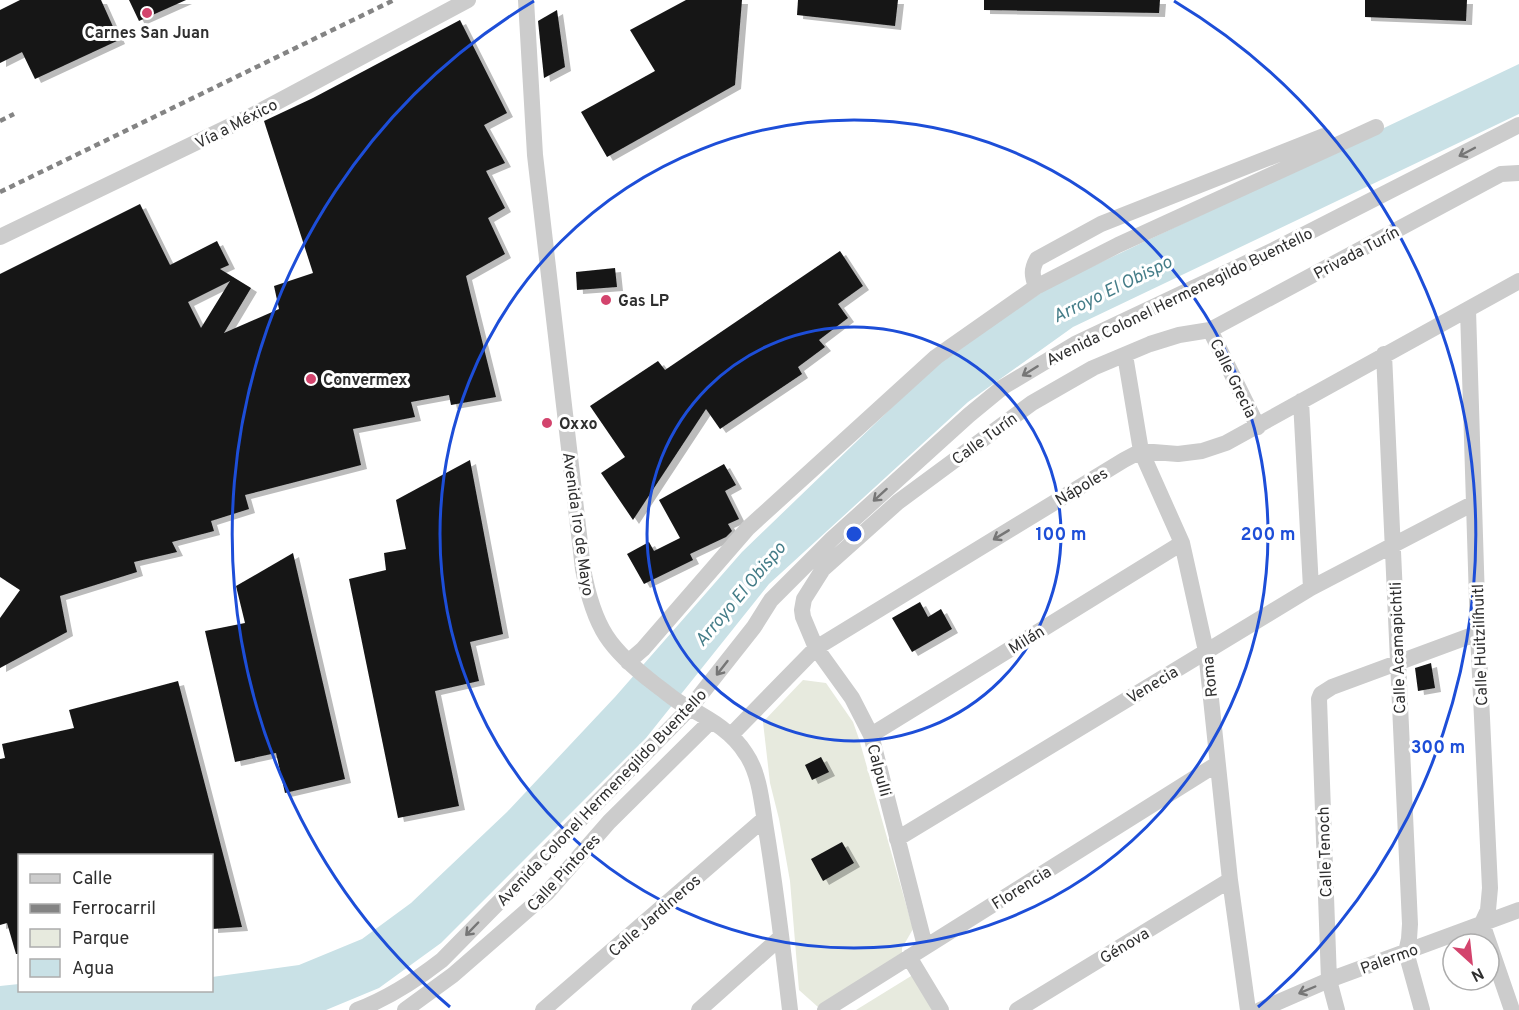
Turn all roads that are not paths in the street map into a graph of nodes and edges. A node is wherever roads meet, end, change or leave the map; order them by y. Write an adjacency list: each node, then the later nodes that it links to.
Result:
1 (468, 0): 7 (street, Vía a México)
2 (526, 0): 26 (street, Avenida 1ro de Mayo)
3 (1519, 125): 27 (street, Avenida Colonel Hermenegildo Buentello, one-way to 27)
4 (1376, 127): 9 (street)
5 (1324, 136): 9 (street)
6 (1519, 173): 11 (street, Privada Turín)
7 (0, 237)
8 (1519, 281): 10 (street)
9 (1035, 287): 26 (street)
10 (1468, 310): 12 (street); 17 (street, Calle Huitzilíhuitl)
11 (1210, 330): 13 (street, Calle Turín); 15 (street, Calle Grecia)
12 (1384, 354): 14 (street); 19 (street, Calle Acamapichtli)
13 (1125, 355): 16 (street, Roma); 21 (street, Calle Turín)
14 (1301, 401): 15 (street); 20 (street)
15 (1258, 427): 16 (street)
16 (1141, 451): 18 (street, Roma); 23 (street, Nápoles, one-way to 23)
17 (1474, 503): 19 (street, Venecia); 22 (street, Calle Huitzilíhuitl)
18 (1182, 543): 24 (street, Roma); 30 (street, Milán)
19 (1394, 546): 20 (street, Venecia); 25 (street, Calle Acamapichtli)
20 (1311, 588): 24 (street, Venecia)
21 (802, 609): 23 (street, Calpulli)
22 (1478, 633): 25 (street); 36 (street, Calle Huitzilíhuitl)
23 (816, 648): 29 (street, Nápoles); 30 (street, Calpulli)
24 (1206, 651): 31 (street, Roma); 33 (street, Venecia)
25 (1397, 663): 39 (street, Calle Acamapichtli); 41 (street, Calle Tenoch)
26 (631, 664): 27 (street, Avenida 1ro de Mayo)
27 (687, 707): 28 (street, Avenida 1ro de Mayo); 44 (street, Avenida Colonel Hermenegildo Buentello, one-way to 44)
28 (711, 721): 29 (street, Avenida 1ro de Mayo); 42 (street, Calle Pintores)
29 (731, 735): 32 (street, Avenida 1ro de Mayo)
30 (871, 735): 33 (street, Calpulli)
31 (1217, 764): 34 (street, Roma); 38 (street, Florencia)
32 (764, 819): 37 (street, Avenida 1ro de Mayo); 46 (street, Calle Jardineros)
33 (897, 839): 38 (street, Calpulli)
34 (1230, 880): 50 (street, Génova); 51 (street, Roma)
35 (1519, 910): 36 (street, Palermo)
36 (1482, 923): 39 (street, Palermo); 55 (street)
37 (781, 937): 43 (street, Avenida 1ro de Mayo); 47 (street)
38 (925, 946): 40 (street, Florencia)
39 (1406, 952): 41 (street, Palermo); 54 (street, Calle Acamapichtli)
40 (909, 957): 48 (street, Florencia); 49 (street)
41 (1329, 980): 52 (street, Palermo, one-way to 52); 53 (street, Calle Tenoch)
42 (422, 1005): 45 (street, Calle Pintores)
43 (789, 1009)
44 (357, 1010)
45 (405, 1010)
46 (543, 1010)
47 (699, 1010)
48 (825, 1010)
49 (941, 1010)
50 (1017, 1010)
51 (1248, 1010)
52 (1260, 1010)
53 (1337, 1010)
54 (1422, 1010)
55 (1512, 1010)

